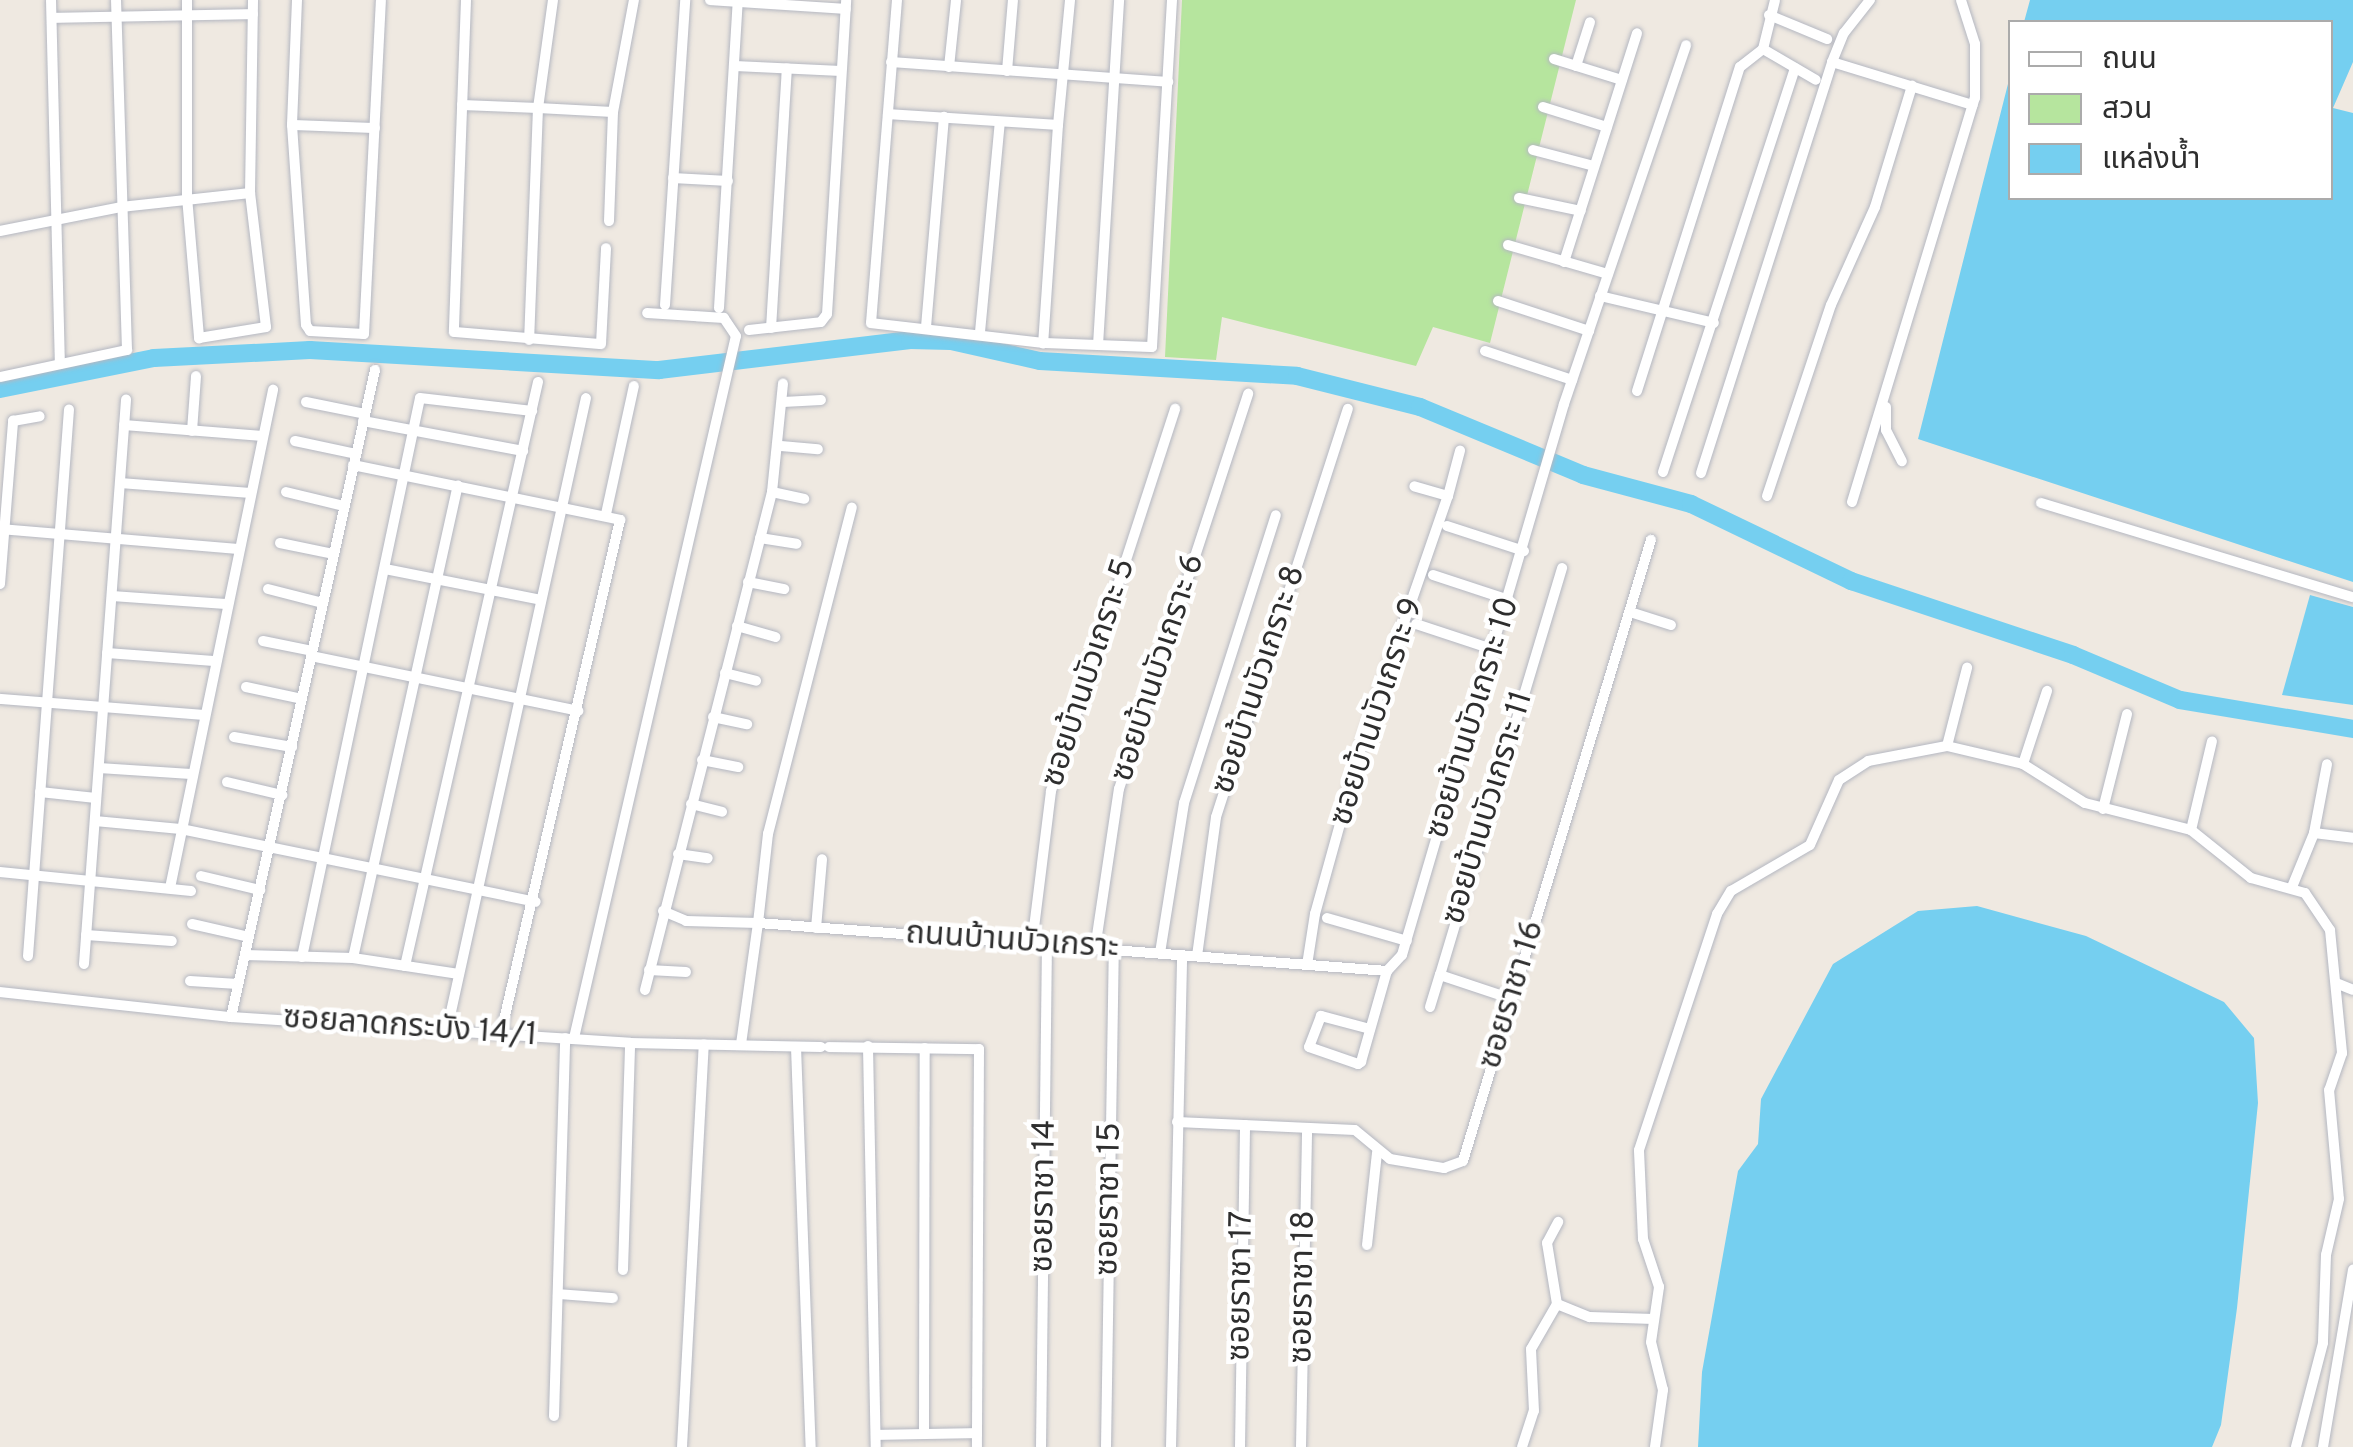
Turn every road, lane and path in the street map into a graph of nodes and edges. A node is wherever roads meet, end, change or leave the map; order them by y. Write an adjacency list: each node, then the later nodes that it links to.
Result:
1 (51, 0): 28 (street)
2 (116, 0): 26 (street)
3 (188, 0): 24 (street)
4 (253, 0): 25 (street)
5 (296, 0): 59 (street)
6 (381, 0): 61 (street)
7 (466, 0): 50 (street)
8 (551, 0): 53 (street)
9 (634, 0): 54 (street)
10 (684, 0): 64 (street)
11 (710, 0): 21 (street)
12 (897, 0): 35 (street)
13 (956, 0): 38 (street)
14 (1014, 0): 42 (street)
15 (1070, 0): 44 (street)
16 (1119, 0): 45 (street)
17 (1172, 0): 48 (street)
18 (1775, 0): 27 (street)
19 (1870, 0): 36 (street)
20 (1961, 0): 51 (street)
21 (738, 1): 22 (street); 37 (street)
22 (792, 3): 23 (street)
23 (846, 5): 43 (street)
24 (187, 13): 25 (street); 26 (street); 67 (street)
25 (253, 14): 66 (street)
26 (116, 15): 28 (street); 69 (street)
27 (1769, 15): 31 (street); 33 (street)
28 (52, 18): 71 (street)
29 (1590, 22): 39 (street)
30 (1637, 33): 46 (street)
31 (1827, 39)
32 (1686, 45): 77 (street, ซอยบ้านบัวเกราะ 10)
33 (1763, 49): 41 (street); 82 (street)
34 (1554, 59): 39 (street)
35 (891, 62): 38 (street); 55 (street)
36 (1832, 62): 49 (street); 129 (street)
37 (735, 66): 40 (street); 65 (street)
38 (948, 66): 42 (street)
39 (1576, 66): 46 (street)
40 (788, 68): 43 (street); 86 (street)
41 (1796, 68): 47 (street); 84 (street)
42 (1007, 70): 44 (street)
43 (841, 71): 86 (street)
44 (1062, 76): 45 (street); 58 (street)
45 (1113, 78): 48 (street); 92 (street)
46 (1622, 80): 60 (street)
47 (1816, 80)
48 (1168, 82): 92 (street)
49 (1912, 86): 51 (street); 138 (street)
50 (462, 105): 53 (street); 90 (street)
51 (1973, 105): 104 (street)
52 (1543, 107): 60 (street)
53 (538, 108): 54 (street); 90 (street)
54 (613, 112): 72 (street)
55 (888, 114): 56 (street); 85 (street)
56 (944, 117): 57 (street); 85 (street)
57 (1000, 122): 58 (street); 89 (street)
58 (1058, 125): 91 (street)
59 (292, 126): 61 (street); 61 (street)
60 (1607, 127): 63 (street)
61 (375, 128)
62 (1533, 150): 63 (street)
63 (1594, 166): 70 (street)
64 (673, 178): 65 (street); 80 (street)
65 (728, 181): 81 (street)
66 (250, 193): 67 (street); 67 (street)
67 (187, 198): 69 (street)
68 (1519, 198): 70 (street)
69 (121, 206): 71 (street); 94 (street)
70 (1581, 211): 76 (street)
71 (56, 221): 73 (street); 94 (street)
72 (608, 222)
73 (0, 230)
74 (1508, 246): 76 (street)
75 (606, 248): 90 (street)
76 (1564, 262): 77 (street)
77 (1608, 274): 78 (street, ซอยบ้านบัวเกราะ 10)
78 (1600, 296): 82 (street); 88 (street, ซอยบ้านบัวเกราะ 10)
79 (1498, 301): 88 (street)
80 (665, 305)
81 (720, 308)
82 (1664, 308): 84 (street); 103 (street)
83 (647, 313): 281 (street)
84 (1714, 322): 128 (street)
85 (926, 327): 89 (street)
86 (770, 328): 87 (street)
87 (749, 330)
88 (1589, 331): 98 (street, ซอยบ้านบัวเกราะ 10)
89 (980, 332): 91 (street)
90 (529, 340)
91 (1043, 342): 92 (street)
92 (1098, 345)
93 (1485, 350): 98 (street)
94 (60, 364): 97 (street)
95 (375, 370): 116 (street)
96 (196, 376): 118 (street)
97 (0, 378)
98 (1572, 380): 157 (street, ซอยบ้านบัวเกราะ 10)
99 (538, 382): 114 (street)
100 (783, 384): 110 (street)
101 (634, 386): 146 (street)
102 (273, 390): 120 (street)
103 (1636, 391)
104 (1887, 391): 127 (street); 141 (street)
105 (1248, 394): 252 (street, ซอยบ้านบัวเกราะ 6)
106 (586, 398): 144 (street)
107 (126, 400): 117 (street)
108 (822, 400): 110 (street)
109 (306, 402): 116 (street)
110 (782, 402): 122 (street)
111 (1175, 409): 250 (street, ซอยบ้านบัวเกราะ 5)
112 (1348, 409): 258 (street, ซอยบ้านบัวเกราะ 8)
113 (69, 410): 150 (street)
114 (532, 410): 119 (street); 124 (street)
115 (40, 416): 149 (street)
116 (364, 418): 119 (street); 126 (street)
117 (124, 425): 118 (street); 131 (street)
118 (192, 430): 120 (street)
119 (414, 432): 124 (street); 130 (street)
120 (263, 436): 136 (street)
121 (295, 441): 126 (street)
122 (781, 446): 123 (street); 135 (street)
123 (818, 449)
124 (523, 451): 139 (street)
125 (1460, 451): 137 (street, ซอยบ้านบัวเกราะ 9)
126 (355, 459): 130 (street); 143 (street)
127 (1902, 461)
128 (1664, 472)
129 (1701, 473)
130 (405, 475): 132 (street); 160 (street)
131 (120, 483): 136 (street); 151 (street)
132 (458, 486): 139 (street); 162 (street)
133 (1414, 486): 137 (street)
134 (286, 492): 143 (street)
135 (772, 492): 140 (street); 152 (street)
136 (250, 493): 156 (street)
137 (1448, 496): 262 (street, ซอยบ้านบัวเกราะ 9)
138 (1767, 496)
139 (513, 497): 144 (street); 165 (street)
140 (804, 499)
141 (1852, 502)
142 (2041, 503): 169 (street)
143 (344, 506): 158 (street)
144 (562, 506): 146 (street); 170 (street)
145 (852, 508): 244 (street)
146 (606, 514): 197 (street)
147 (1276, 515): 254 (street)
148 (1447, 526): 157 (street)
149 (2, 529): 150 (street); 164 (street)
150 (60, 534): 151 (street); 195 (street)
151 (116, 538): 156 (street); 168 (street)
152 (760, 538): 155 (street); 163 (street)
153 (1651, 540): 174 (street, ซอยราชา 16)
154 (280, 543): 158 (street)
155 (797, 544)
156 (238, 548): 173 (street)
157 (1524, 551): 171 (street, ซอยบ้านบัวเกราะ 10)
158 (333, 554): 172 (street)
159 (1562, 568): 268 (street, ซอยบ้านบัวเกราะ 11)
160 (385, 569): 162 (street); 184 (street)
161 (1433, 576): 171 (street)
162 (438, 579): 165 (street); 187 (street)
163 (748, 582): 166 (street); 177 (street)
164 (0, 584)
165 (489, 589): 170 (street); 190 (street)
166 (784, 589)
167 (268, 590): 172 (street)
168 (112, 596): 173 (street); 181 (street)
169 (2353, 597)
170 (542, 600): 193 (street)
171 (1509, 600): 180 (street, ซอยบ้านบัวเกราะ 10)
172 (323, 602): 182 (street)
173 (226, 604): 183 (street)
174 (1630, 612): 176 (street); 275 (street, ซอยราชา 16)
175 (1416, 624): 180 (street)
176 (1670, 625)
177 (737, 626): 178 (street); 186 (street)
178 (776, 637)
179 (263, 642): 182 (street)
180 (1494, 650): 249 (street, ซอยบ้านบัวเกราะ 10)
181 (107, 653): 183 (street); 196 (street)
182 (312, 654): 184 (street); 192 (street)
183 (214, 661): 199 (street)
184 (364, 667): 187 (street); 226 (street)
185 (1966, 668): 204 (street)
186 (725, 673): 188 (street); 200 (street)
187 (416, 678): 190 (street); 229 (street)
188 (756, 681)
189 (246, 687): 192 (street)
190 (467, 688): 193 (street); 233 (street)
191 (2047, 691): 207 (street)
192 (302, 698): 205 (street)
193 (520, 699): 197 (street); 237 (street)
194 (0, 700): 195 (street)
195 (47, 703): 196 (street); 213 (street)
196 (103, 708): 199 (street); 209 (street)
197 (578, 711): 240 (street)
198 (2127, 714): 217 (street)
199 (202, 715): 211 (street)
200 (713, 717): 201 (street); 206 (street)
201 (747, 724)
202 (234, 737): 205 (street)
203 (2212, 741): 221 (street)
204 (1946, 746): 207 (street); 301 (street)
205 (292, 747): 214 (street)
206 (702, 760): 210 (street); 216 (street)
207 (2023, 764): 217 (street)
208 (2327, 764): 222 (street)
209 (98, 768): 211 (street); 215 (street)
210 (738, 768)
211 (191, 774): 220 (street)
212 (227, 782): 214 (street)
213 (40, 792): 215 (street); 231 (street)
214 (282, 794): 224 (street)
215 (96, 798): 219 (street)
216 (691, 804): 218 (street); 225 (street)
217 (2103, 808): 221 (street)
218 (722, 812)
219 (94, 822): 220 (street); 234 (street)
220 (181, 829): 224 (street); 236 (street)
221 (2191, 830): 235 (street)
222 (2314, 833): 223 (street); 235 (street)
223 (2353, 838)
224 (271, 847): 226 (street); 238 (street)
225 (678, 854): 227 (street); 241 (street)
226 (324, 858): 229 (street); 259 (street)
227 (708, 858)
228 (822, 859): 245 (street)
229 (374, 868): 233 (street); 260 (street)
230 (0, 872): 231 (street)
231 (34, 875): 234 (street); 257 (street)
232 (201, 876): 238 (street)
233 (426, 879): 237 (street); 263 (street)
234 (90, 880): 236 (street); 246 (street)
235 (2292, 887): 271 (street)
236 (170, 888): 239 (street)
237 (479, 889): 240 (street); 267 (street)
238 (260, 890): 247 (street)
239 (191, 891)
240 (536, 902): 280 (street)
241 (663, 911): 244 (street, ถนนบ้านบัวเกราะ); 264 (street)
242 (1327, 918): 249 (street)
243 (192, 924): 247 (street)
244 (758, 924): 245 (street, ถนนบ้านบัวเกราะ); 283 (street)
245 (816, 928): 250 (street, ถนนบ้านบัวเกราะ)
246 (86, 935): 248 (street); 261 (street)
247 (249, 937): 255 (street)
248 (172, 941)
249 (1407, 941): 265 (street, ซอยบ้านบัวเกราะ 10)
250 (1032, 944): 251 (street, ถนนบ้านบัวเกราะ)
251 (1048, 945): 252 (street, ถนนบ้านบัวเกราะ); 309 (street, ซอยราชา 14)
252 (1094, 948): 253 (street, ถนนบ้านบัวเกราะ)
253 (1114, 950): 254 (street, ถนนบ้านบัวเกราะ); 310 (street, ซอยราชา 15)
254 (1160, 954): 256 (street, ถนนบ้านบัวเกราะ)
255 (245, 955): 259 (street); 270 (street)
256 (1182, 955): 258 (street, ถนนบ้านบัวเกราะ); 290 (street)
257 (28, 956)
258 (1197, 956): 262 (street, ถนนบ้านบัวเกราะ)
259 (302, 957): 260 (street)
260 (353, 958): 263 (street)
261 (84, 964)
262 (1307, 964): 265 (street, ถนนบ้านบัวเกราะ)
263 (404, 966): 267 (street)
264 (649, 970): 266 (street); 272 (street)
265 (1388, 970): 278 (street, ซอยบ้านบัวเกราะ 10)
266 (686, 972)
267 (459, 974): 279 (street)
268 (1440, 975): 275 (street); 276 (street, ซอยบ้านบัวเกราะ 11)
269 (190, 980): 270 (street)
270 (238, 984): 277 (street)
271 (2336, 984): 273 (street); 288 (street)
272 (645, 990)
273 (2353, 990)
274 (0, 992): 277 (street, ซอยลาดกระบัง 14/1)
275 (1512, 999): 293 (street, ซอยราชา 16)
276 (1430, 1007)
277 (231, 1017): 279 (street, ซอยลาดกระบัง 14/1)
278 (1370, 1028): 278 (street, ซอยบ้านบัวเกราะ 10)
279 (446, 1030): 280 (street, ซอยลาดกระบัง 14/1)
280 (501, 1033): 281 (street, ซอยลาดกระบัง 14/1)
281 (570, 1038): 282 (street, ซอยลาดกระบัง 14/1); 298 (street)
282 (630, 1043): 284 (street, ซอยลาดกระบัง 14/1); 296 (street)
283 (740, 1044): 284 (street, ซอยลาดกระบัง 14/1); 286 (street, ซอยลาดกระบัง 14/1)
284 (704, 1045): 306 (street)
285 (868, 1046): 286 (street, ซอยลาดกระบัง 14/1); 287 (street, ซอยลาดกระบัง 14/1); 305 (street)
286 (796, 1047): 307 (street)
287 (924, 1048): 303 (street, ซอยลาดกระบัง 14/1); 304 (street)
288 (2342, 1059): 289 (street); 316 (street)
289 (2353, 1069)
290 (1177, 1122): 291 (street, ซอยราชา 16); 311 (street)
291 (1244, 1125): 292 (street, ซอยราชา 16); 312 (street, ซอยราชา 17)
292 (1307, 1128): 293 (street, ซอยราชา 16); 313 (street, ซอยราชา 18)
293 (1377, 1153): 295 (street)
294 (1558, 1222): 300 (street)
295 (1367, 1245)
296 (623, 1270)
297 (2353, 1270): 317 (street)
298 (558, 1294): 299 (street); 302 (street)
299 (613, 1298)
300 (1557, 1304): 301 (street); 314 (street)
301 (1654, 1319): 315 (street)
302 (554, 1416)
303 (977, 1432): 304 (street); 308 (street)
304 (924, 1434): 305 (street)
305 (876, 1441)
306 (682, 1447)
307 (812, 1447)
308 (977, 1447)
309 (1041, 1447)
310 (1106, 1447)
311 (1171, 1447)
312 (1240, 1447)
313 (1301, 1447)
314 (1522, 1447)
315 (1655, 1447)
316 (2296, 1447)
317 (2324, 1447)

